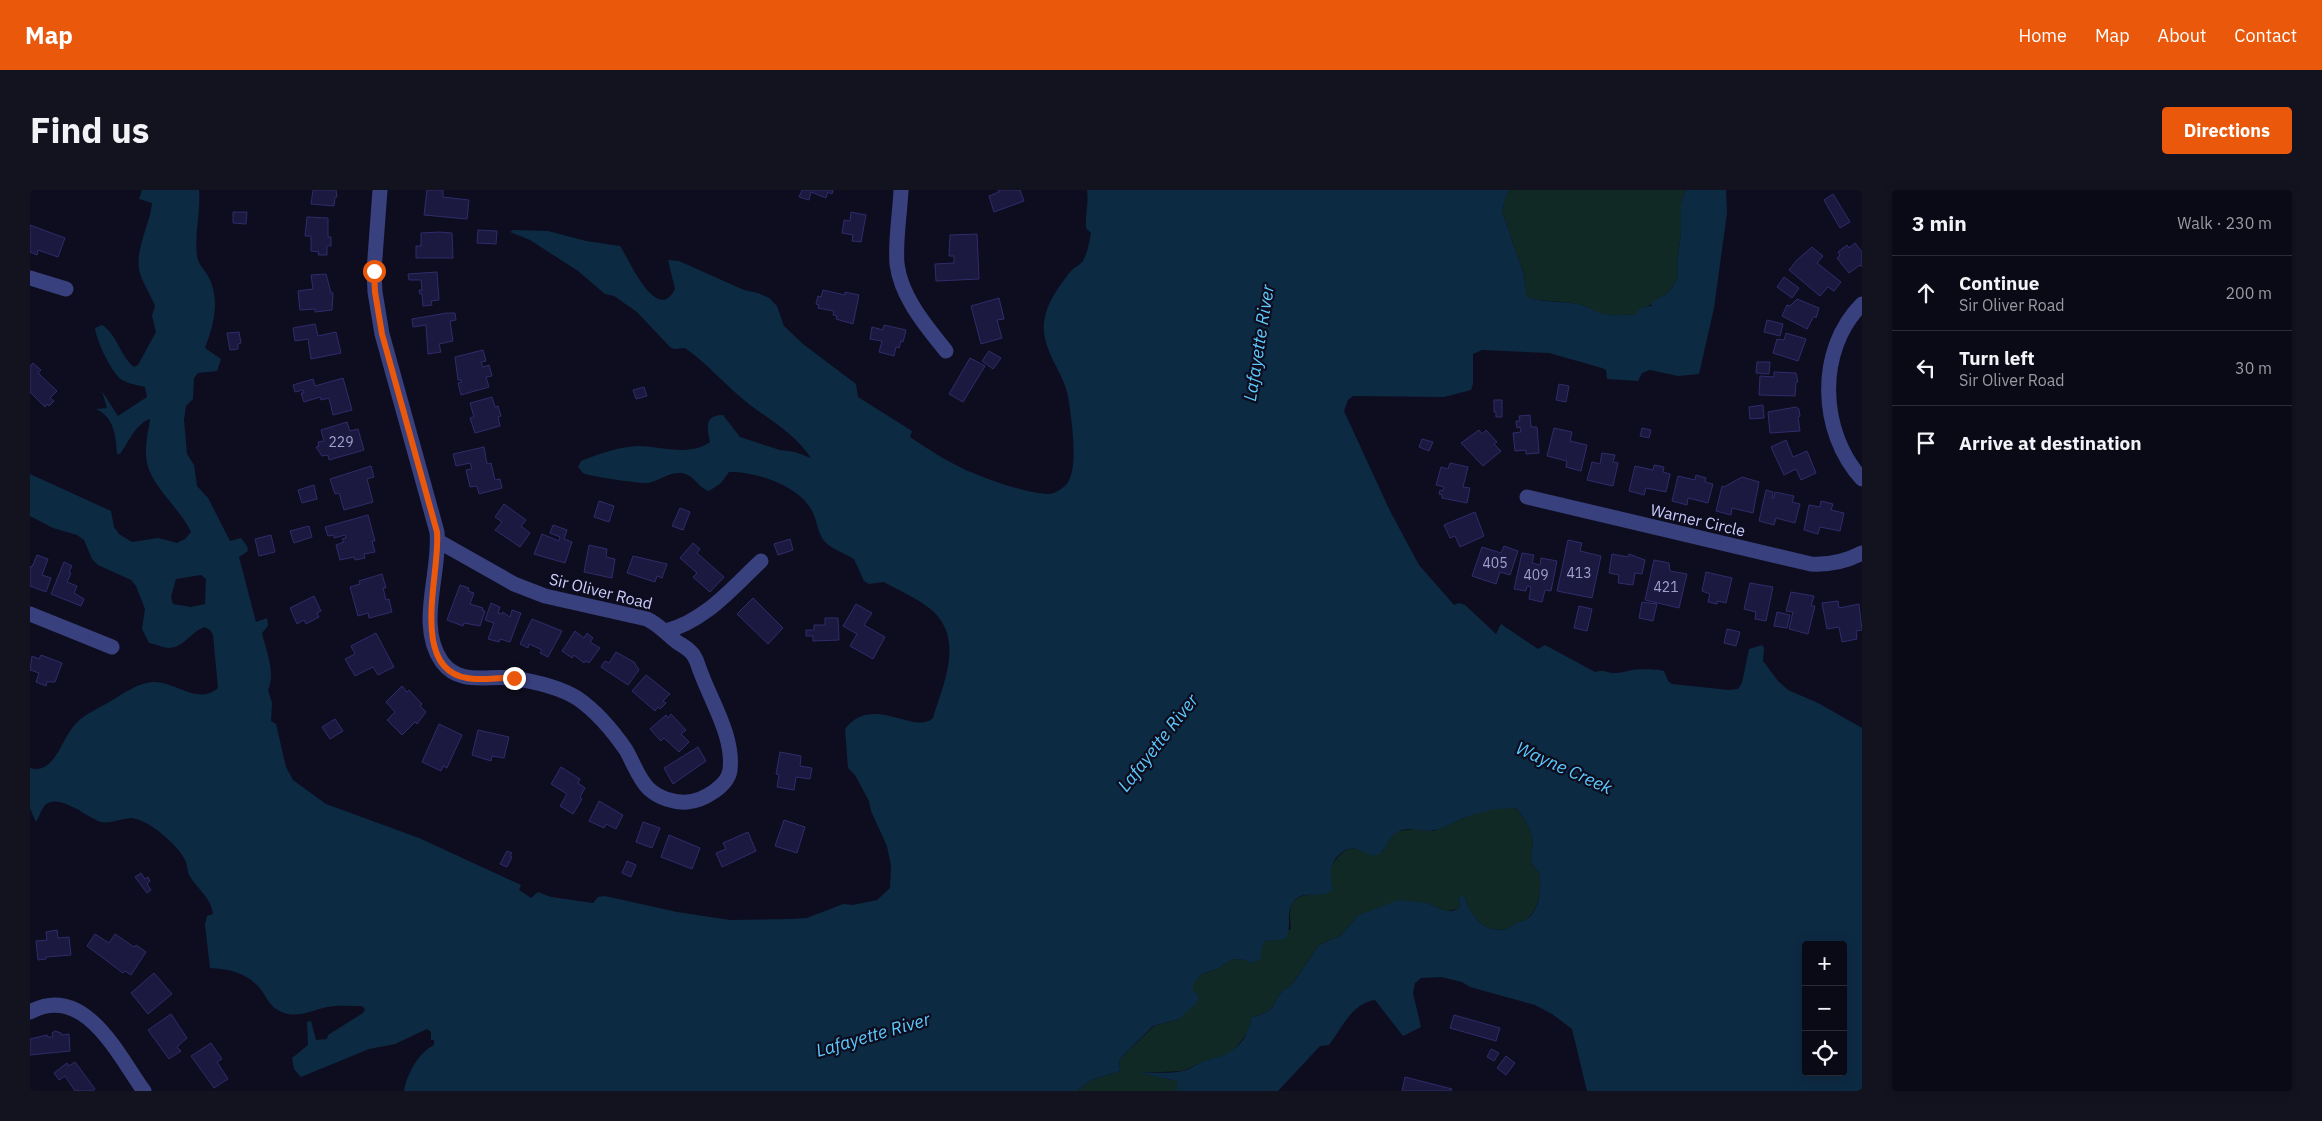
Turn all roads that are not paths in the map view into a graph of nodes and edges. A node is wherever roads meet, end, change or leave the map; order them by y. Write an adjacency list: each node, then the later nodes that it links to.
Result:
1 (380, 190): 9 (street, Sir Oliver Road)
2 (901, 190): 6 (street)
3 (30, 278): 4 (street)
4 (66, 289)
5 (1862, 304): 7 (street)
6 (946, 351)
7 (1862, 479)
8 (1526, 497): 10 (street, Warner Circle)
9 (438, 541): 13 (street, Sir Oliver Road); 13 (street, Sir Oliver Road)
10 (1862, 553)
11 (761, 561): 13 (street)
12 (30, 614): 14 (street)
13 (666, 631)
14 (112, 647)
15 (30, 1012): 16 (street)
16 (144, 1091)

